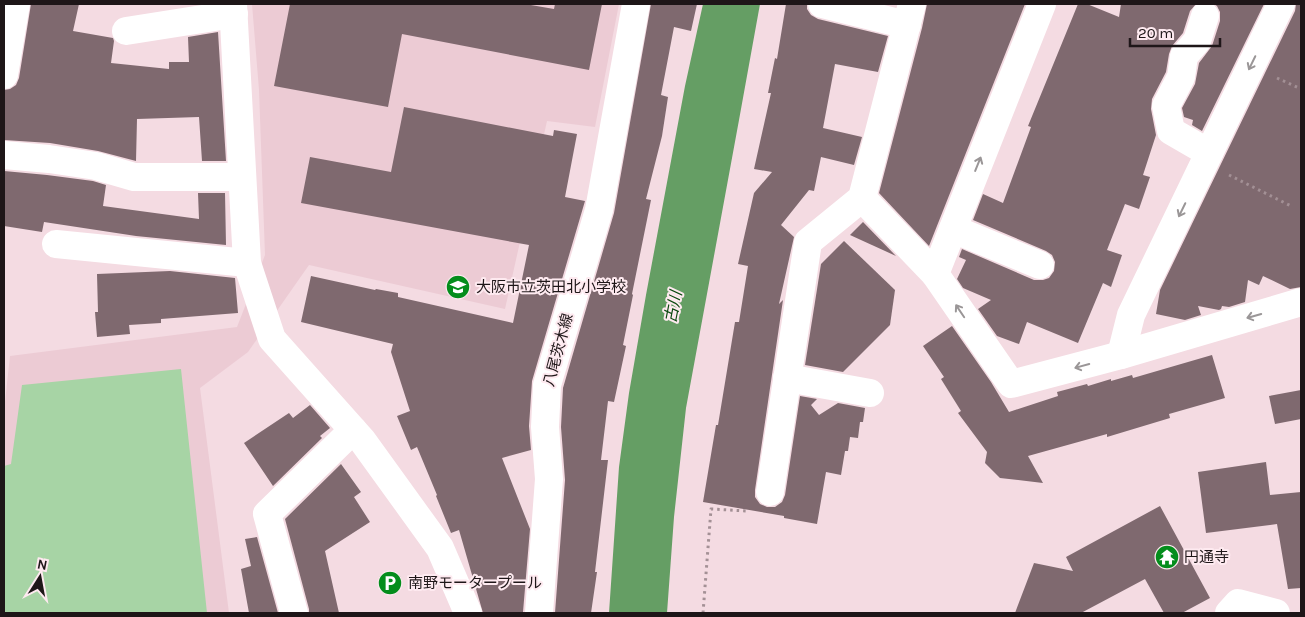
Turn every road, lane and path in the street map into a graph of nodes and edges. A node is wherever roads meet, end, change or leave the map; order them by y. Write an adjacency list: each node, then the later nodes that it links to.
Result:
1 (16, 4): 10 (street)
2 (636, 4): 29 (street, 八尾茨木線)
3 (822, 4): 7 (street)
4 (1042, 4): 16 (street, one-way to 4)
5 (1281, 4): 12 (street, one-way to 12)
6 (234, 9): 9 (street); 13 (street)
7 (909, 14): 14 (street)
8 (1205, 16): 12 (street)
9 (126, 31)
10 (4, 75)
11 (4, 155): 13 (street)
12 (1207, 158): 15 (path); 22 (street, one-way to 22)
13 (242, 177): 18 (street)
14 (862, 198): 20 (street); 23 (street)
15 (1291, 206)
16 (953, 229): 19 (street); 20 (street)
17 (56, 244): 18 (street)
18 (248, 263): 25 (street)
19 (1040, 266)
20 (935, 274): 22 (street, one-way to 20)
21 (1301, 302): 22 (street, one-way to 22)
22 (1121, 355)
23 (788, 378): 24 (street); 26 (street)
24 (870, 393)
25 (353, 430): 27 (street); 28 (street)
26 (770, 492): 30 (path)
27 (294, 613)
28 (468, 613)
29 (539, 613)
30 (703, 613)
31 (1229, 613): 32 (street)
32 (1276, 613)

